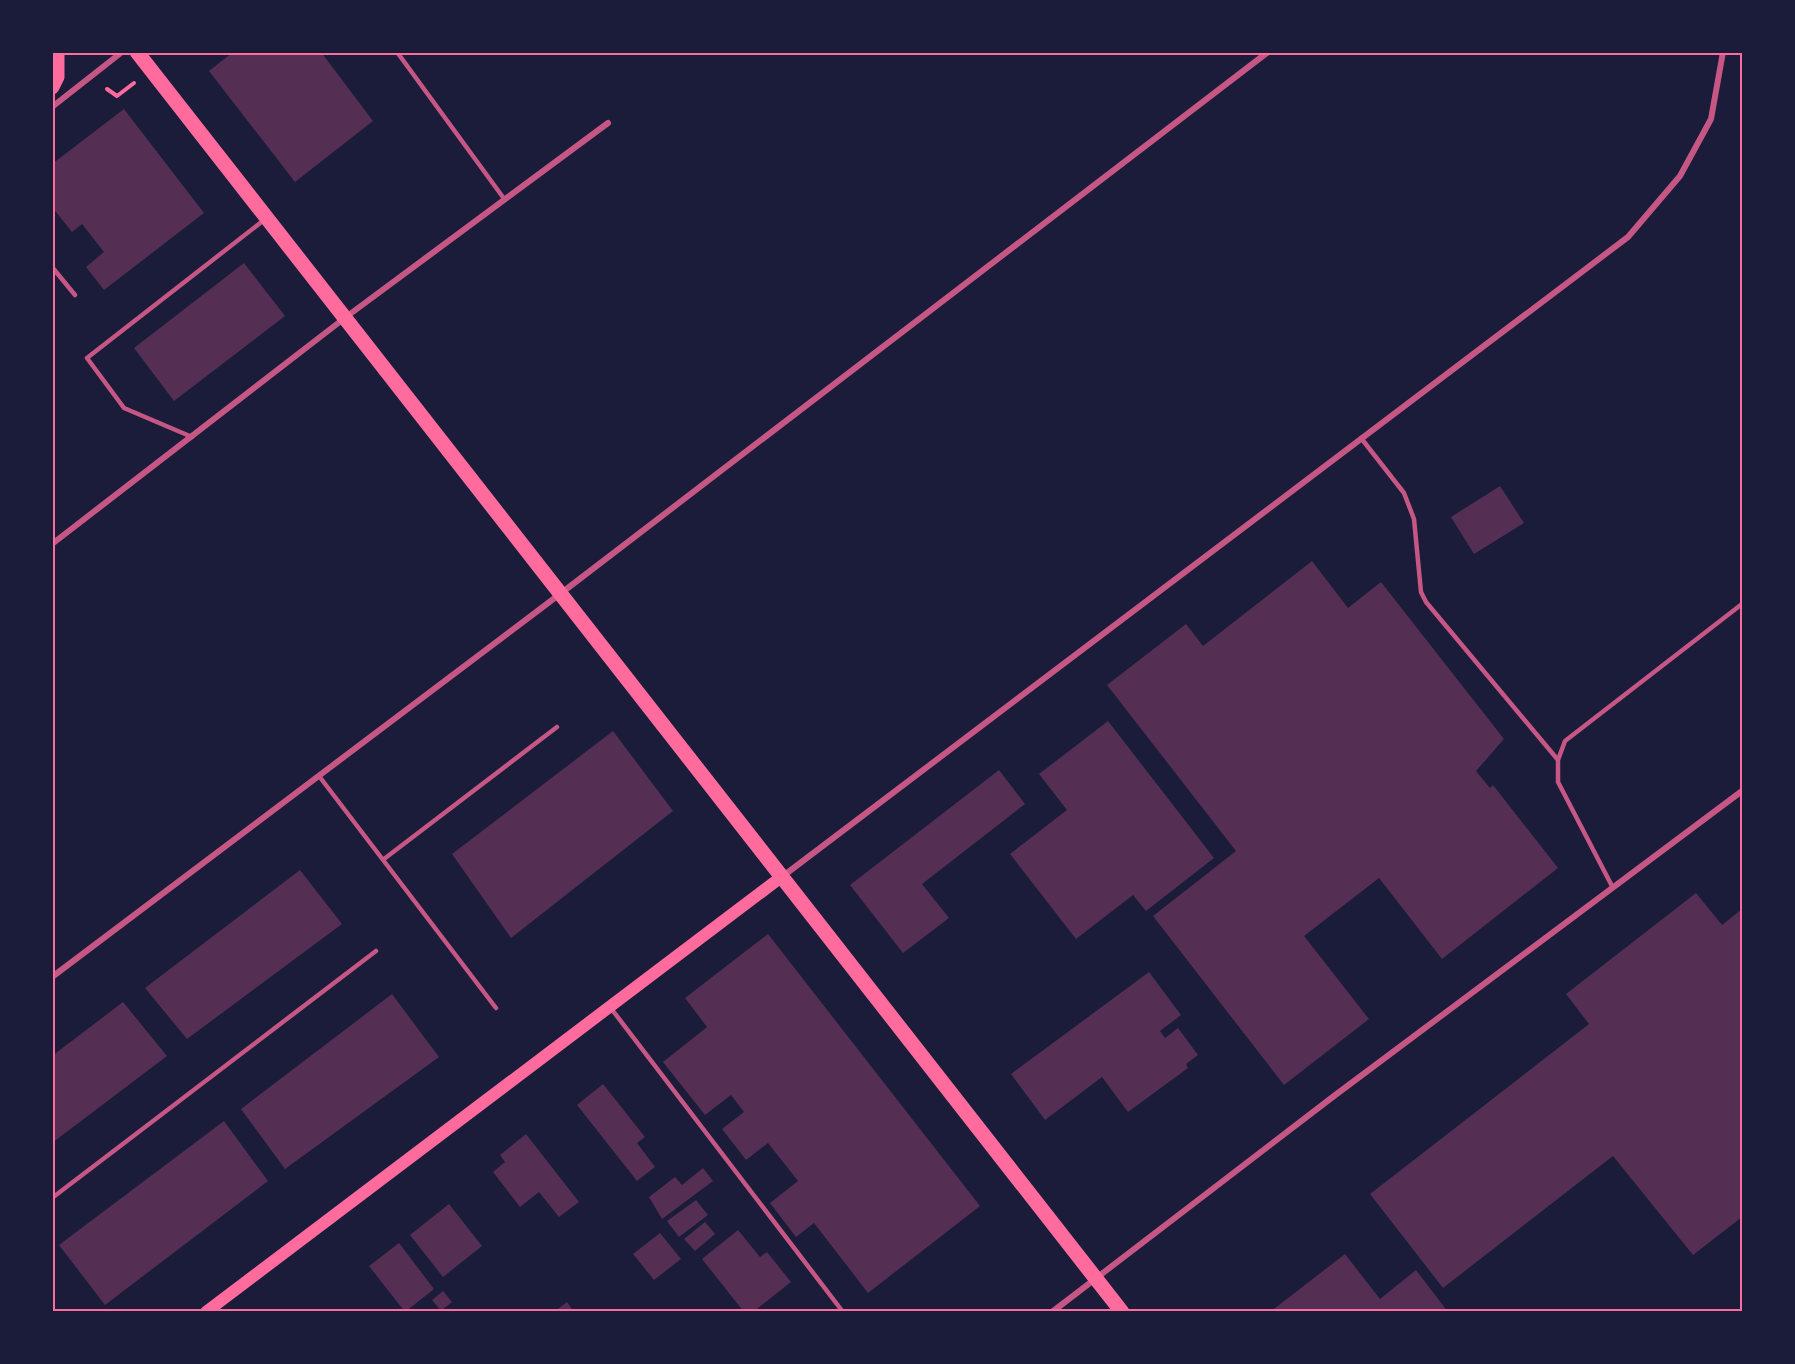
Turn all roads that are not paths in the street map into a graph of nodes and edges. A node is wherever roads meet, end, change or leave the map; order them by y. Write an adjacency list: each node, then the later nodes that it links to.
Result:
1 (57, 52): 7 (main road)
2 (122, 52): 8 (street)
3 (137, 52): 11 (main road)
4 (397, 52): 10 (lane)
5 (1268, 52): 18 (street)
6 (1723, 52): 16 (street)
7 (52, 87)
8 (52, 107)
9 (608, 123): 10 (street)
10 (505, 200): 14 (street)
11 (267, 217): 14 (main road); 15 (lane)
12 (52, 267): 13 (lane)
13 (75, 295)
14 (346, 317): 15 (street); 18 (main road)
15 (192, 436): 17 (street)
16 (1361, 438): 21 (lane); 25 (street)
17 (52, 544)
18 (560, 594): 22 (street); 25 (main road)
19 (1743, 604): 21 (lane)
20 (557, 727): 24 (lane)
21 (1558, 760): 26 (lane)
22 (319, 776): 24 (lane); 28 (street)
23 (1743, 791): 26 (street)
24 (384, 859): 30 (lane)
25 (780, 878): 29 (main road); 32 (main road)
26 (1613, 888): 32 (street)
27 (376, 951): 31 (lane)
28 (52, 976)
29 (610, 1007): 33 (main road); 34 (lane)
30 (496, 1008)
31 (52, 1198)
32 (1096, 1278): 35 (street); 36 (main road)
33 (206, 1311)
34 (843, 1311)
35 (1052, 1311)
36 (1122, 1311)

